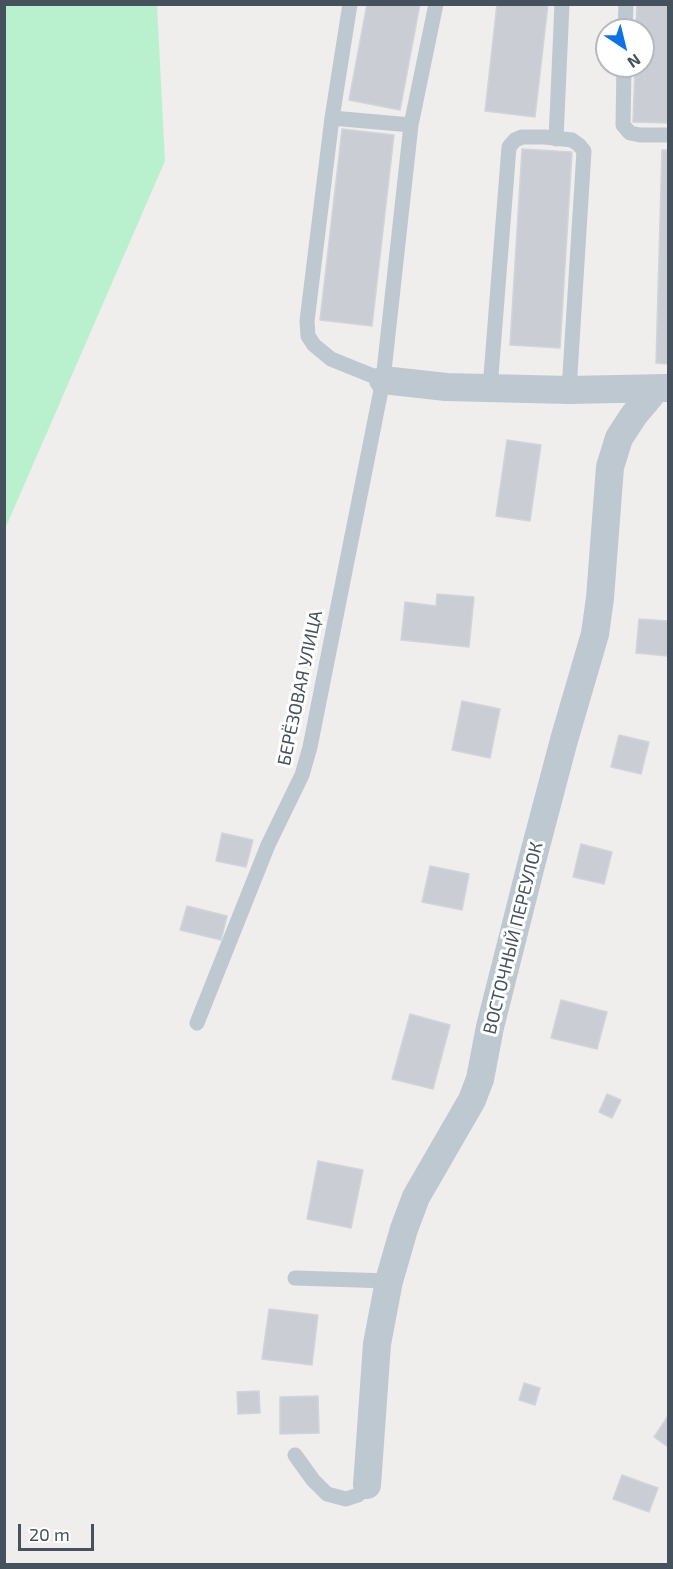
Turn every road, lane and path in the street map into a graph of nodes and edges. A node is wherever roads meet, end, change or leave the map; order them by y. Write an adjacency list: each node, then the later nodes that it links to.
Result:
1 (350, 4): 5 (lane)
2 (436, 4): 6 (lane, БЕРЁЗОВАЯ УЛИЦА)
3 (562, 4): 8 (lane)
4 (624, 78): 7 (lane)
5 (332, 118): 6 (lane); 9 (lane)
6 (411, 125): 9 (lane, БЕРЁЗОВАЯ УЛИЦА)
7 (669, 135)
8 (556, 139): 10 (lane); 12 (lane)
9 (383, 380): 10 (street); 13 (lane, БЕРЁЗОВАЯ УЛИЦА)
10 (490, 388): 12 (street)
11 (662, 389): 12 (street); 15 (street, ВОСТОЧНЫЙ ПЕРЕУЛОК)
12 (569, 390)
13 (197, 1023)
14 (295, 1278): 15 (lane)
15 (389, 1281): 17 (street, ВОСТОЧНЫЙ ПЕРЕУЛОК)
16 (295, 1455): 17 (lane)
17 (367, 1485)

